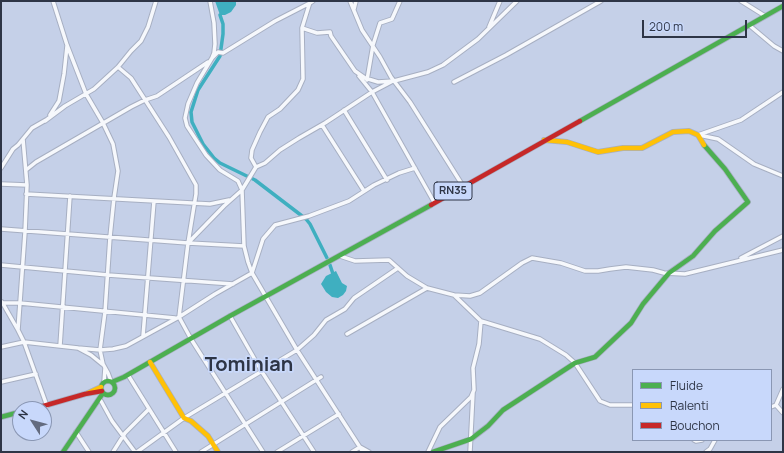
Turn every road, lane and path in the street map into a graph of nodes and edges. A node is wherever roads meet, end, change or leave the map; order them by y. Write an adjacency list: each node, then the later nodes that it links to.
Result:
1 (156, 1): 22 (street)
2 (210, 1): 21 (street)
3 (350, 1): 13 (street)
4 (356, 1): 13 (street)
5 (400, 1): 19 (street)
6 (500, 1): 17 (street)
7 (517, 1): 17 (street)
8 (601, 1): 26 (street)
9 (741, 1): 14 (street)
10 (53, 2): 18 (street)
11 (311, 2): 16 (street); 21 (street)
12 (783, 6): 14 (main road, RN35)
13 (354, 9): 19 (street)
14 (765, 16): 15 (main road, RN35)
15 (749, 24): 20 (street); 38 (main road, RN35)
16 (302, 28): 23 (street); 39 (street)
17 (488, 30): 25 (street)
18 (67, 45): 30 (street); 33 (street)
19 (373, 45): 24 (street); 25 (street)
20 (783, 51)
21 (212, 58): 31 (street); 48 (street)
22 (118, 67): 30 (street); 31 (street)
23 (356, 71): 24 (street); 27 (street)
24 (367, 79): 25 (street); 27 (street)
25 (394, 81): 28 (street); 47 (street)
26 (454, 82)
27 (367, 86): 28 (street)
28 (372, 92): 32 (street); 41 (street)
29 (783, 92): 36 (street)
30 (86, 94): 33 (street); 34 (street)
31 (145, 100): 34 (street); 56 (street)
32 (344, 110): 35 (street); 44 (street)
33 (45, 121): 37 (street)
34 (103, 124): 42 (street); 52 (street)
35 (322, 125): 39 (street); 49 (street)
36 (698, 135): 38 (main road); 43 (street); 73 (main road)
37 (23, 139): 40 (street); 42 (street)
38 (544, 140): 47 (main road, RN35)
39 (256, 167): 48 (street)
40 (1, 168)
41 (415, 168): 44 (street); 55 (street)
42 (26, 170): 46 (street)
43 (783, 176)
44 (387, 180): 49 (street)
45 (1, 184): 46 (street)
46 (27, 184): 50 (street)
47 (463, 186): 55 (main road, RN35)
48 (242, 190): 53 (street); 64 (street)
49 (364, 191): 72 (street)
50 (26, 194): 51 (street); 58 (street)
51 (70, 196): 52 (street); 59 (street)
52 (114, 198): 54 (street); 61 (street)
53 (231, 200): 56 (street); 63 (street)
54 (154, 201): 56 (street); 62 (street)
55 (434, 202): 66 (main road, RN35)
56 (194, 203): 63 (street)
57 (1, 229): 58 (street)
58 (25, 232): 59 (street); 69 (street)
59 (67, 234): 61 (street); 71 (street)
60 (783, 236): 67 (street)
61 (110, 237): 62 (street); 74 (street)
62 (152, 240): 63 (street); 75 (street)
63 (188, 244): 64 (street); 76 (street)
64 (244, 246): 72 (street)
65 (783, 250): 67 (street)
66 (339, 256): 70 (street); 80 (main road, RN35)
67 (733, 262): 73 (street)
68 (1, 265): 69 (street)
69 (22, 267): 71 (street); 82 (street)
70 (398, 268): 78 (street); 98 (street)
71 (65, 271): 74 (street); 83 (street)
72 (252, 273): 77 (street); 80 (street)
73 (670, 273): 79 (street); 100 (main road)
74 (108, 275): 75 (street); 84 (street)
75 (149, 278): 76 (street); 85 (street)
76 (184, 280): 77 (street); 87 (street)
77 (234, 284): 87 (street)
78 (427, 288): 79 (street); 90 (street)
79 (454, 295): 88 (street)
80 (266, 296): 86 (main road, RN35); 98 (street)
81 (1, 303): 82 (street); 89 (street)
82 (20, 303): 83 (street); 89 (street)
83 (62, 308): 84 (street); 94 (street)
84 (105, 312): 85 (street); 97 (street)
85 (146, 315): 87 (street); 91 (street)
86 (230, 316): 92 (main road, RN35); 102 (street)
87 (178, 318): 91 (street); 92 (street)
88 (481, 321): 100 (street); 113 (street)
89 (18, 330): 93 (street)
90 (347, 334)
91 (143, 336): 97 (street)
92 (191, 339): 99 (main road, RN35); 115 (street)
93 (24, 342): 94 (street); 95 (street); 103 (street)
94 (60, 346): 96 (street)
95 (1, 347)
96 (78, 348): 97 (street); 101 (street)
97 (100, 350): 101 (street)
98 (297, 350): 102 (street); 106 (street)
99 (150, 362): 104 (main road, RN35); 129 (main road)
100 (575, 363): 121 (street); 135 (main road)
101 (104, 366): 107 (street); 109 (street)
102 (262, 372): 115 (street); 118 (street)
103 (36, 374): 108 (street); 116 (street)
104 (126, 376): 107 (main road, RN35); 112 (main road, RN35); 124 (street)
105 (321, 377): 106 (street)
106 (317, 380): 118 (street); 127 (street)
107 (111, 381): 109 (main road, RN35); 112 (main road)
108 (1, 382)
109 (104, 382): 111 (main road, RN35)
110 (783, 388): 120 (street)
111 (102, 390): 114 (main road); 119 (main road); 122 (main road, RN35)
112 (115, 390): 114 (main road, RN35)
113 (474, 390): 135 (street); 152 (street)
114 (109, 394): 117 (main road, RN35)
115 (226, 394): 129 (street); 130 (street)
116 (45, 401)
117 (101, 401): 122 (main road, RN35); 133 (street)
118 (282, 401): 130 (street); 134 (street)
119 (52, 404)
120 (776, 404): 123 (street); 125 (street)
121 (632, 405)
122 (94, 406): 131 (main road, RN35)
123 (772, 406)
124 (149, 409): 132 (street); 133 (street)
125 (783, 413)
126 (12, 414): 128 (main road)
127 (339, 414): 134 (street); 137 (street)
128 (1, 417)
129 (184, 418): 132 (street); 136 (main road)
130 (245, 425): 136 (street); 146 (street)
131 (76, 432): 139 (main road, RN35); 140 (street)
132 (164, 434): 142 (street); 143 (street)
133 (123, 436): 141 (street); 142 (street)
134 (304, 436): 147 (street); 148 (street)
135 (471, 439): 153 (main road); 154 (street)
136 (213, 444): 144 (street); 145 (main road)
137 (360, 447): 149 (street); 150 (street); 151 (street)
138 (711, 450): 155 (street)
139 (63, 452)
140 (89, 452)
141 (112, 452)
142 (136, 452)
143 (176, 452)
144 (201, 452)
145 (218, 452)
146 (263, 452)
147 (277, 452)
148 (314, 452)
149 (352, 452)
150 (363, 452)
151 (368, 452)
152 (428, 452)
153 (433, 452)
154 (470, 452)
155 (706, 452)

